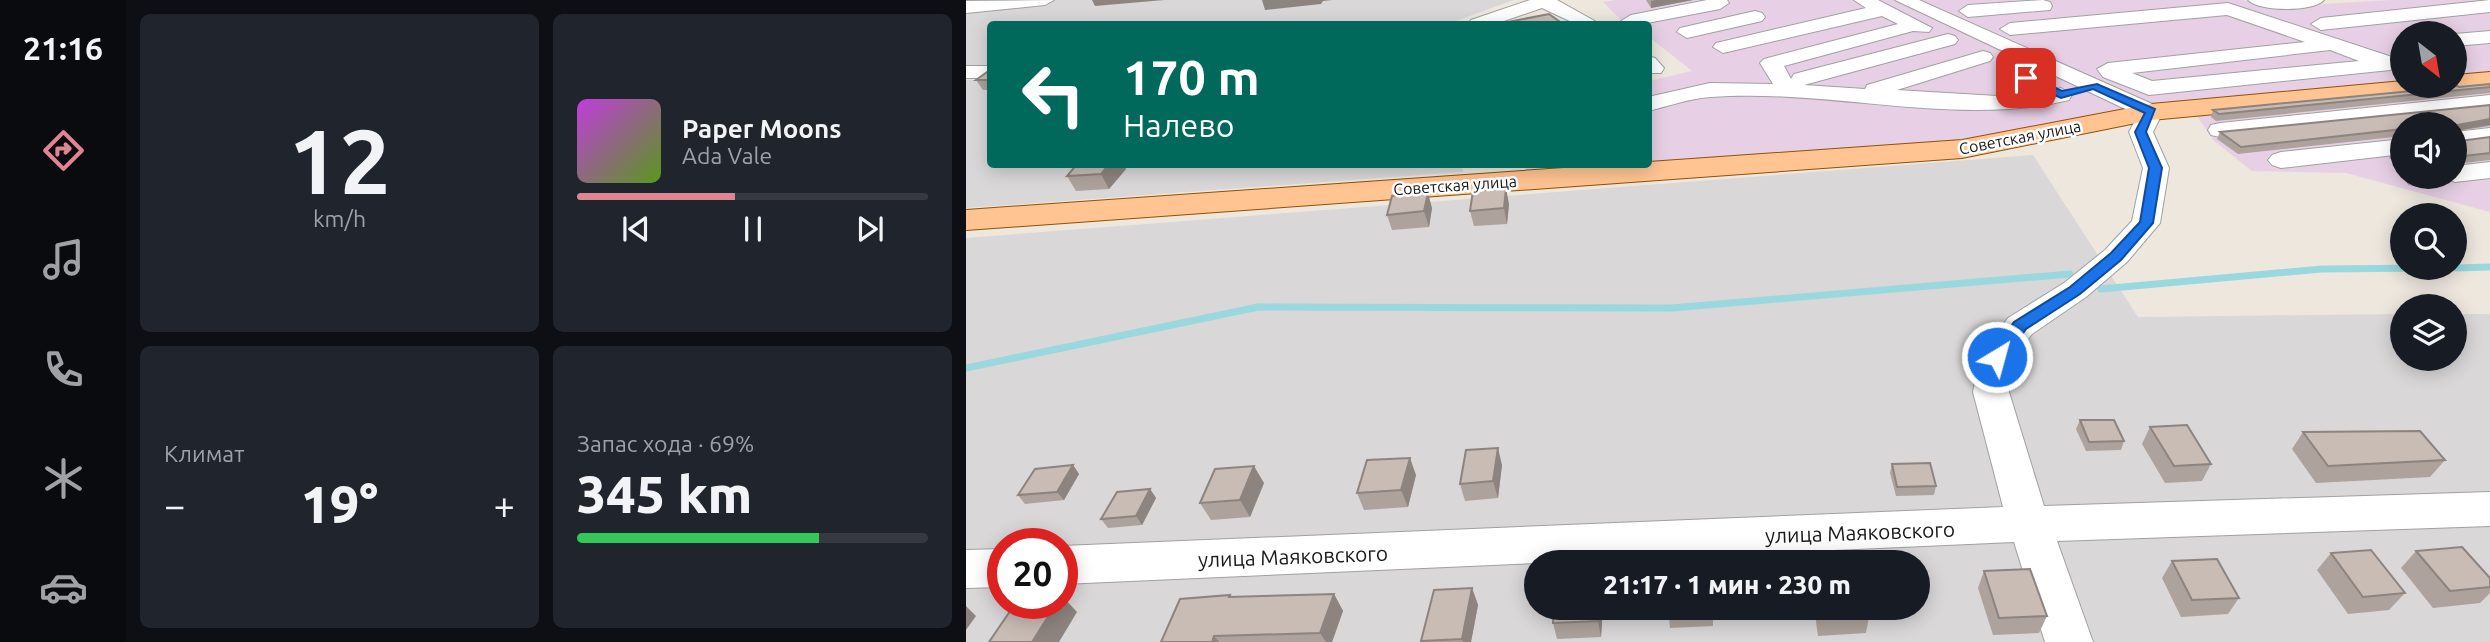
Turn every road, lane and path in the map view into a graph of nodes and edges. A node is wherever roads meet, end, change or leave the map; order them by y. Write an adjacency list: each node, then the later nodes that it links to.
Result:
1 (1045, 0): 11 (street)
2 (1736, 0): 17 (street)
3 (1864, 0): 12 (street)
4 (1904, 0): 35 (street)
5 (1942, 0): 13 (street)
6 (2315, 0): 8 (street)
7 (1546, 1): 15 (street); 16 (street)
8 (2263, 2): 19 (street)
9 (2064, 4): 13 (street)
10 (2490, 6): 19 (street)
11 (966, 7)
12 (1884, 10): 18 (street); 30 (street)
13 (1968, 11): 21 (street)
14 (1780, 12): 22 (street)
15 (1487, 21)
16 (1584, 21)
17 (1631, 21)
18 (1914, 24): 26 (street); 38 (street)
19 (2321, 24): 29 (street)
20 (2282, 27): 21 (street); 23 (street); 27 (street)
21 (2010, 29): 35 (street)
22 (1687, 32)
23 (2228, 32)
24 (2490, 37): 25 (street)
25 (2468, 39)
26 (1948, 40): 32 (street); 38 (street)
27 (2332, 44): 35 (street); 35 (street)
28 (2390, 45): 29 (street)
29 (2382, 46): 31 (street)
30 (1723, 47)
31 (2390, 49)
32 (1983, 57): 40 (street); 41 (street)
33 (966, 72): 34 (street)
34 (987, 72)
35 (2099, 78): 40 (street); 44 (street)
36 (2476, 80): 45 (street)
37 (2014, 82): 42 (street)
38 (1795, 85): 41 (street); 43 (street)
39 (2390, 90): 44 (main road, Советская улица)
40 (2061, 95): 42 (street)
41 (1855, 96): 42 (street)
42 (1943, 102)
43 (1652, 103)
44 (2151, 112): 52 (main road, Советская улица); 54 (street)
45 (2220, 130)
46 (2490, 135): 47 (street)
47 (2467, 138)
48 (2390, 147): 49 (street)
49 (2281, 160)
50 (2490, 170): 51 (street)
51 (2467, 173)
52 (966, 220)
53 (2490, 509): 54 (street, улица Маяковского)
54 (2029, 524): 55 (street, улица Маяковского); 58 (street)
55 (1078, 564)
56 (987, 568): 57 (street)
57 (966, 569)
58 (2069, 642)

